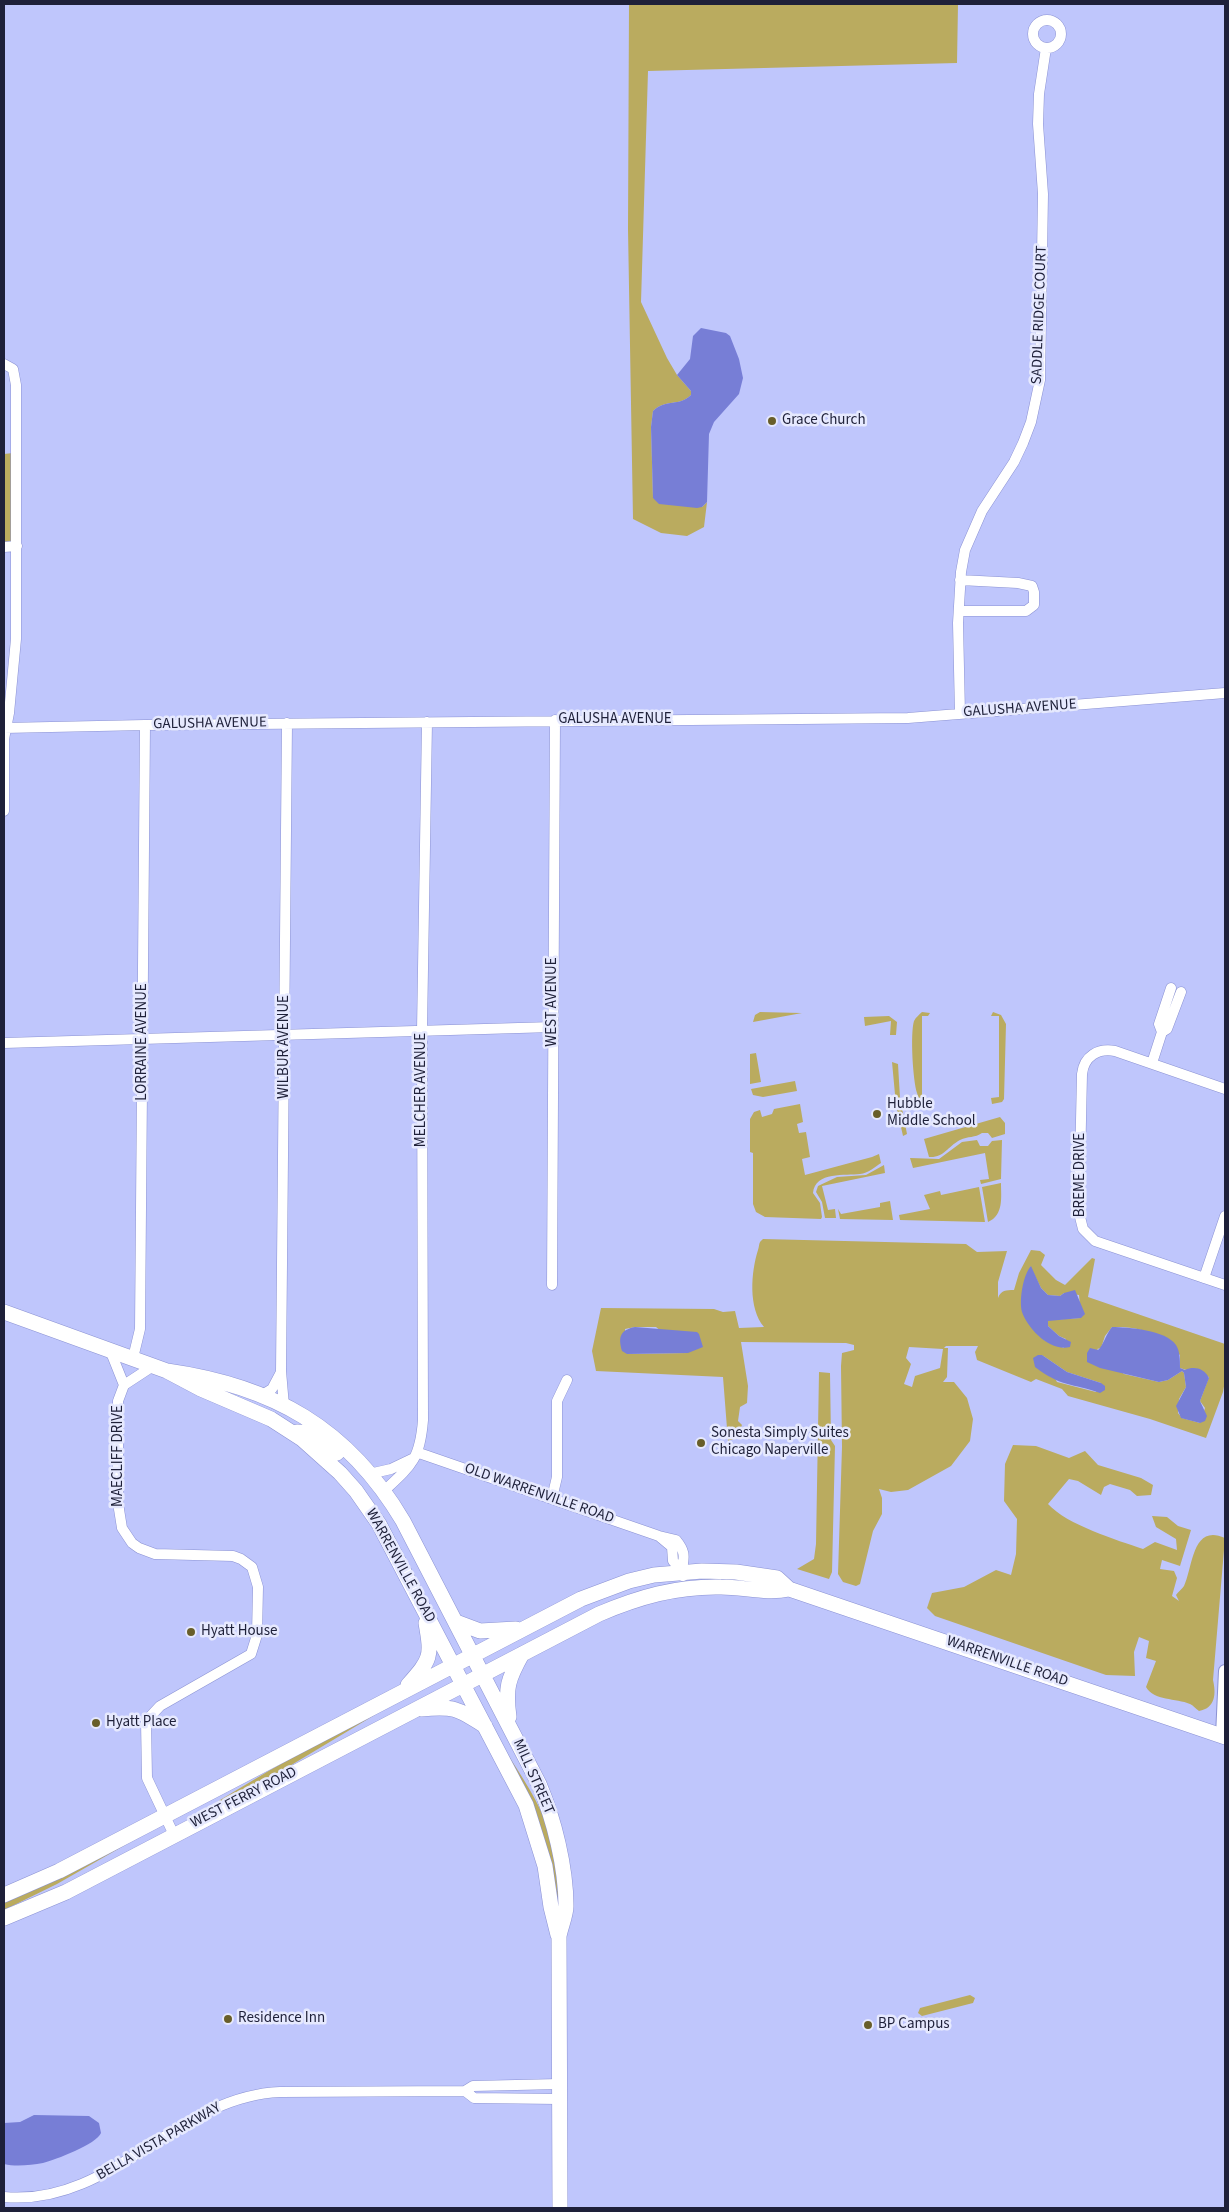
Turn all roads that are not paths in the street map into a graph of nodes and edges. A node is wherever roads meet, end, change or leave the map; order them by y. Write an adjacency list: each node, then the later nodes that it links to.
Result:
1 (1046, 48): 5 (street, SADDLE RIDGE COURT)
2 (4, 364): 3 (street)
3 (17, 546): 4 (street); 13 (street)
4 (4, 547)
5 (960, 580): 6 (street, SADDLE RIDGE COURT); 6 (street)
6 (959, 611): 8 (street, SADDLE RIDGE COURT)
7 (1225, 693): 8 (street, GALUSHA AVENUE)
8 (960, 714): 9 (street, GALUSHA AVENUE)
9 (555, 720): 10 (street, GALUSHA AVENUE); 16 (street, WEST AVENUE)
10 (427, 722): 11 (street, GALUSHA AVENUE); 17 (street, MELCHER AVENUE)
11 (287, 723): 12 (street, GALUSHA AVENUE); 18 (street, WILBUR AVENUE)
12 (145, 724): 13 (street, GALUSHA AVENUE); 19 (street, LORRAINE AVENUE)
13 (5, 728): 14 (street)
14 (4, 811)
15 (1176, 990): 21 (street)
16 (553, 1027): 17 (street); 25 (street, WEST AVENUE)
17 (422, 1030): 18 (street); 37 (street, MELCHER AVENUE)
18 (285, 1035): 19 (street); 31 (street, WILBUR AVENUE)
19 (144, 1039): 20 (street); 29 (street, LORRAINE AVENUE)
20 (4, 1043)
21 (1152, 1063): 22 (street, BREME DRIVE); 24 (street, BREME DRIVE)
22 (1225, 1089)
23 (1225, 1216): 24 (street)
24 (1204, 1278): 26 (street, BREME DRIVE)
25 (552, 1285)
26 (1225, 1285)
27 (4, 1312): 28 (main road, WARRENVILLE ROAD)
28 (110, 1350): 29 (main road, WARRENVILLE ROAD); 33 (street, MAECLIFF DRIVE)
29 (133, 1358): 30 (main road, WARRENVILLE ROAD)
30 (160, 1368): 33 (street, MAECLIFF DRIVE); 34 (main road, WARRENVILLE ROAD); 36 (main road, WARRENVILLE ROAD)
31 (281, 1371): 34 (street); 35 (street, WILBUR AVENUE)
32 (567, 1380): 40 (street)
33 (124, 1385): 58 (street, MAECLIFF DRIVE)
34 (262, 1395): 35 (main road, WARRENVILLE ROAD)
35 (284, 1406): 38 (main road, WARRENVILLE ROAD)
36 (290, 1431): 39 (main road); 44 (main road, WARRENVILLE ROAD)
37 (417, 1455): 38 (street); 39 (street); 40 (street, OLD WARRENVILLE ROAD)
38 (369, 1474): 39 (main road, WARRENVILLE ROAD)
39 (384, 1491): 45 (main road, WARRENVILLE ROAD)
40 (552, 1498): 41 (street, OLD WARRENVILLE ROAD)
41 (683, 1572): 42 (street); 43 (main road, WARRENVILLE ROAD); 46 (main road, WARRENVILLE ROAD)
42 (686, 1588): 43 (main road, WARRENVILLE ROAD); 47 (main road, WARRENVILLE ROAD)
43 (789, 1589): 57 (main road, WARRENVILLE ROAD)
44 (423, 1607): 49 (main road, WARRENVILLE ROAD); 53 (main road)
45 (456, 1622): 46 (main road); 48 (main road, WARRENVILLE ROAD)
46 (525, 1628): 48 (main road, WARRENVILLE ROAD)
47 (522, 1653): 51 (main road, WARRENVILLE ROAD); 56 (main road)
48 (473, 1656): 49 (main road, WARRENVILLE ROAD); 51 (main road, MILL STREET)
49 (454, 1665): 52 (main road, MILL STREET); 53 (main road, WEST FERRY ROAD)
50 (1225, 1670): 57 (street)
51 (482, 1674): 52 (main road, WEST FERRY ROAD); 56 (main road, MILL STREET)
52 (464, 1684): 54 (main road, WEST FERRY ROAD); 55 (main road, MILL STREET)
53 (402, 1692): 58 (main road, WEST FERRY ROAD)
54 (414, 1710): 55 (main road); 59 (main road, WEST FERRY ROAD)
55 (485, 1726): 62 (main road, MILL STREET)
56 (511, 1728): 62 (main road, MILL STREET)
57 (1224, 1736)
58 (164, 1816): 59 (street, MAECLIFF DRIVE); 60 (main road, WEST FERRY ROAD)
59 (174, 1835): 61 (main road, WEST FERRY ROAD)
60 (4, 1895)
61 (4, 1918)
62 (559, 1936): 64 (main road, MILL STREET)
63 (465, 2091): 64 (street, BELLA VISTA PARKWAY); 64 (street, BELLA VISTA PARKWAY); 65 (street, BELLA VISTA PARKWAY)
64 (559, 2092): 66 (main road, MILL STREET)
65 (4, 2197)
66 (560, 2208)

